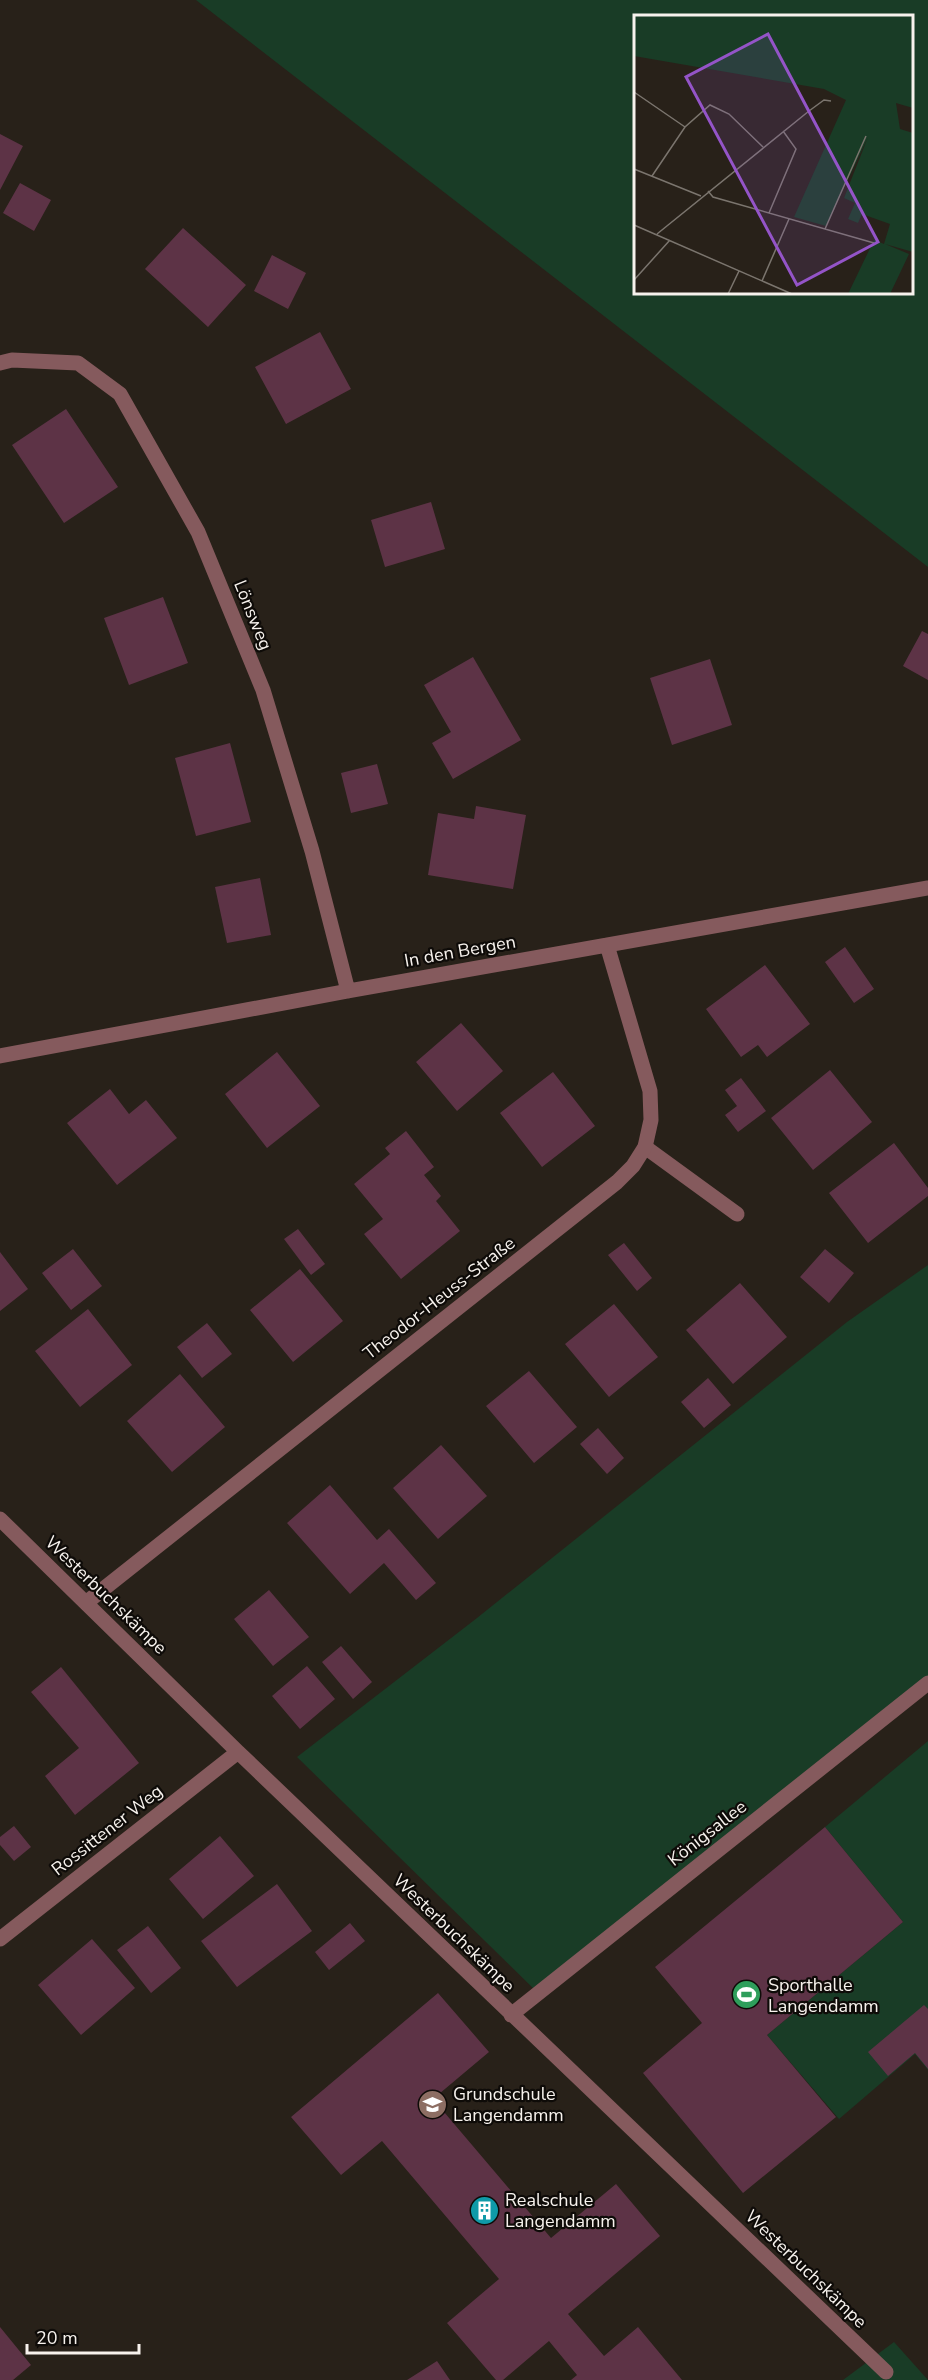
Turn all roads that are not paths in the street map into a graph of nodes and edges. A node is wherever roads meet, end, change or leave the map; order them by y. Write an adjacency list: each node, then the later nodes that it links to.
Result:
1 (0, 363): 4 (street, Lönsweg)
2 (928, 888): 3 (street, In den Bergen)
3 (607, 945): 4 (street, In den Bergen); 6 (street, Theodor-Heuss-Straße)
4 (348, 991): 5 (street, In den Bergen)
5 (0, 1056)
6 (645, 1147): 7 (street); 9 (street, Theodor-Heuss-Straße)
7 (737, 1214)
8 (0, 1519): 9 (street, Westerbuchskämpe)
9 (87, 1602): 11 (street, Westerbuchskämpe)
10 (928, 1683): 13 (street, Königsallee)
11 (238, 1752): 12 (street, Rossittener Weg); 13 (street, Westerbuchskämpe)
12 (0, 1939)
13 (511, 2015): 14 (street, Westerbuchskämpe)
14 (886, 2372)

